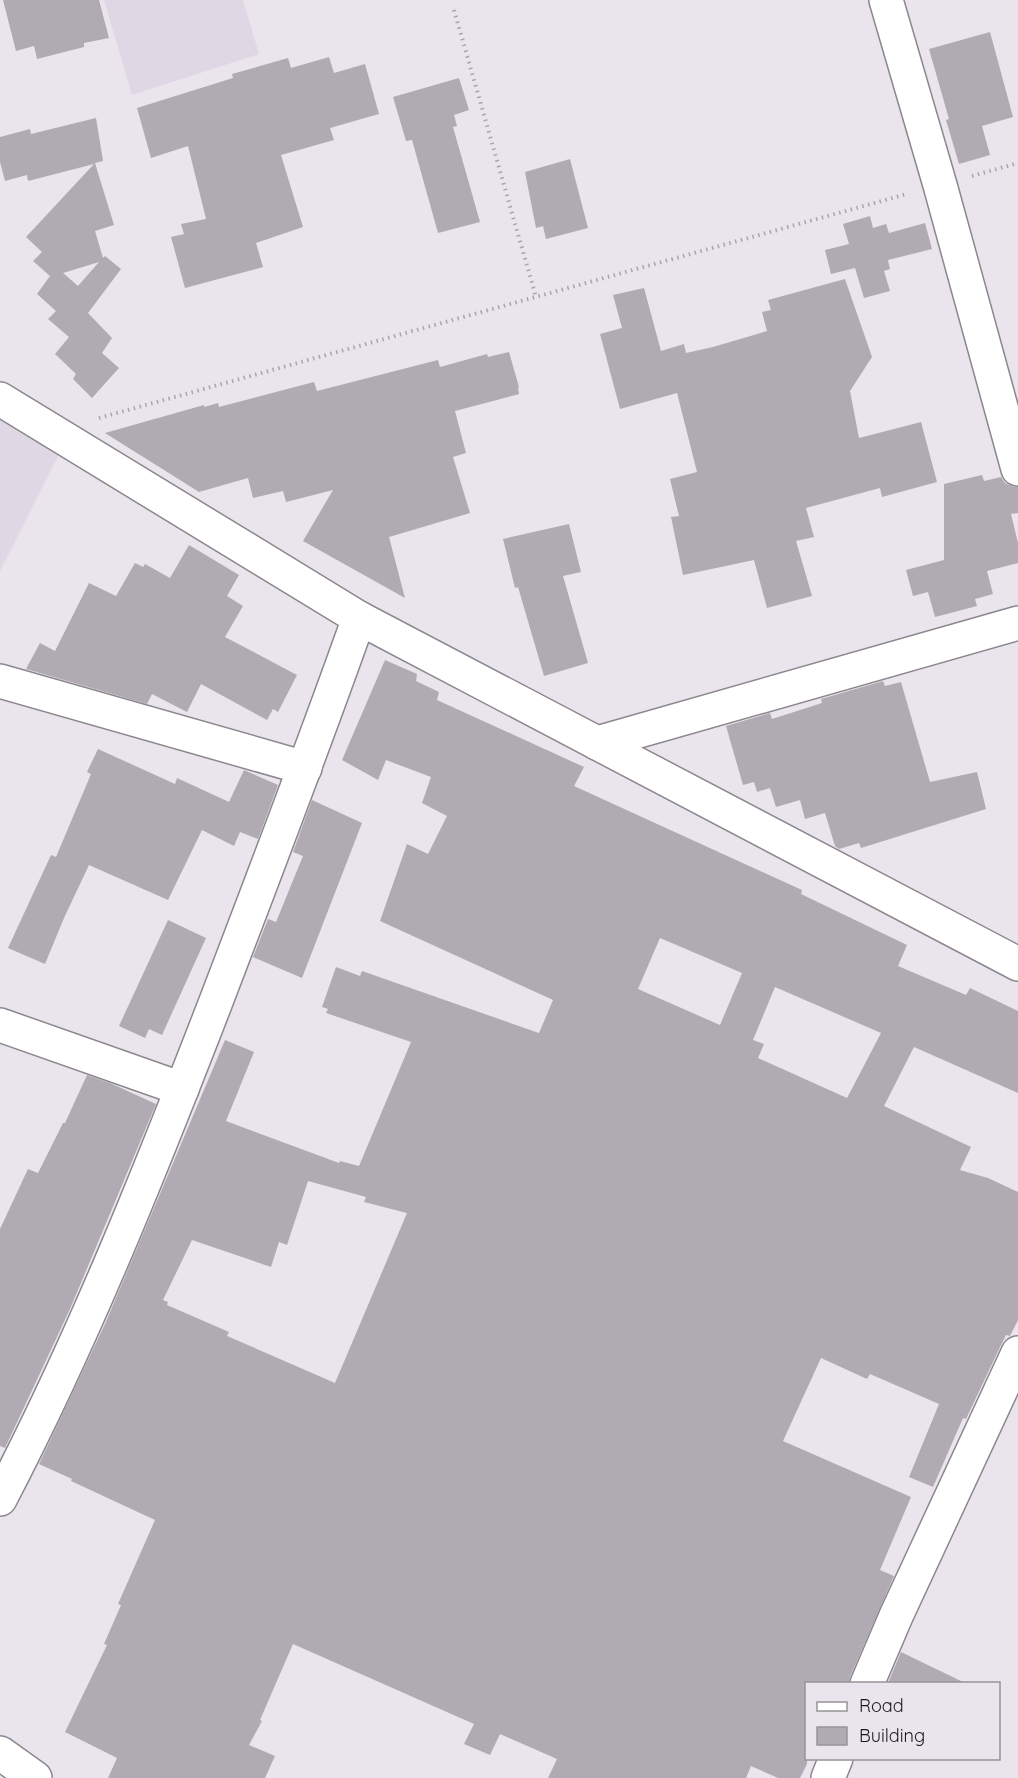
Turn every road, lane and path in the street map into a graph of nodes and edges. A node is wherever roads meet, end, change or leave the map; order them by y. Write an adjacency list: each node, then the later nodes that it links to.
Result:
1 (886, 0): 4 (street)
2 (454, 10): 5 (path)
3 (1018, 163): 4 (path)
4 (940, 185): 5 (path); 8 (street)
5 (536, 297): 7 (path)
6 (0, 399): 7 (street)
7 (52, 430): 9 (street)
8 (1018, 469)
9 (358, 618): 12 (street); 13 (street)
10 (1018, 623): 12 (street)
11 (0, 681): 13 (street)
12 (597, 742): 14 (street)
13 (305, 768): 16 (street)
14 (1018, 964)
15 (0, 1025): 16 (street)
16 (182, 1089): 18 (street)
17 (1018, 1353): 19 (street)
18 (0, 1499)
19 (867, 1682)
20 (0, 1753): 22 (street)
21 (835, 1760): 23 (street)
22 (35, 1778)
23 (828, 1778)

